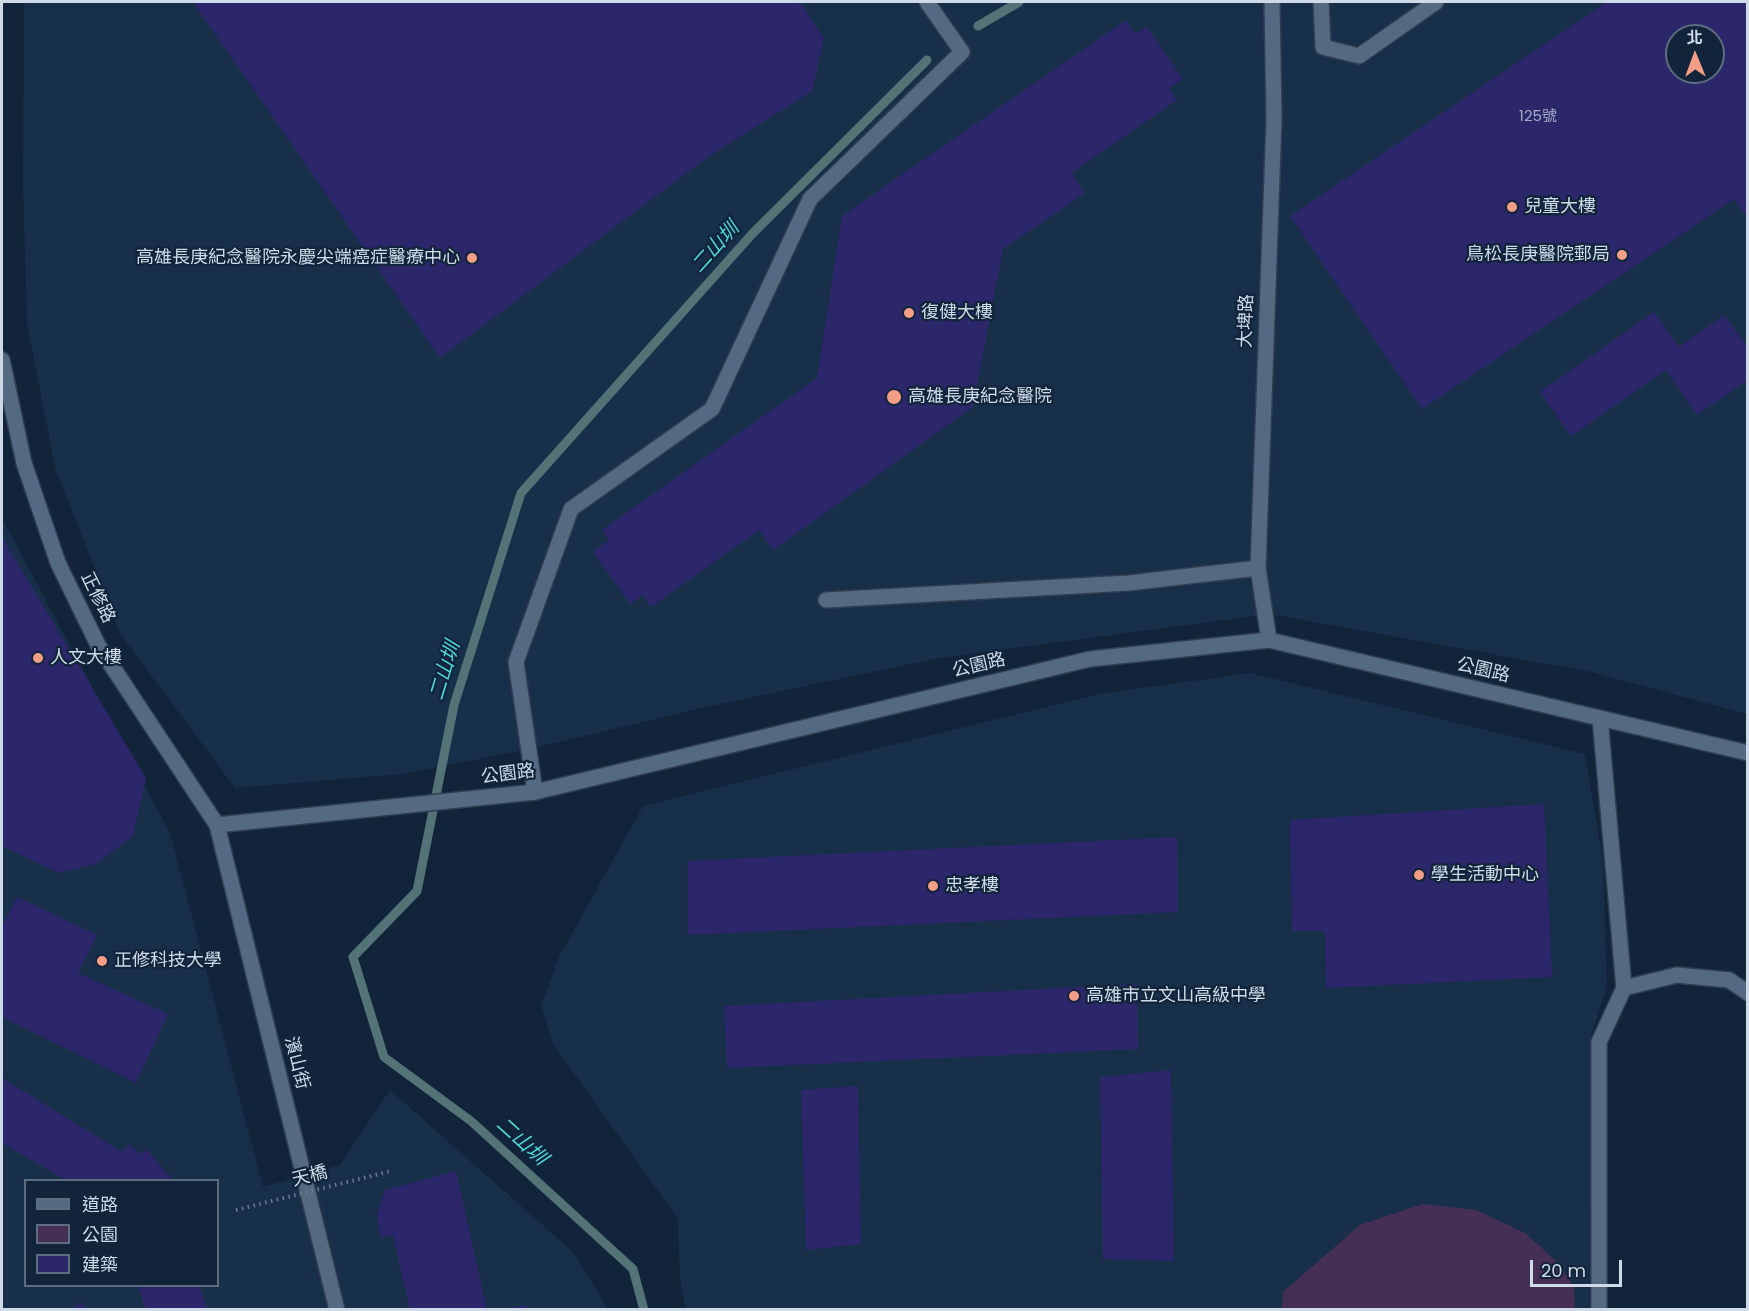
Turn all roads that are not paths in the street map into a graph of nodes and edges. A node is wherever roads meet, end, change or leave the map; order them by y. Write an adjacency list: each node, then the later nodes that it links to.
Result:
1 (927, 2): 11 (street)
2 (1272, 2): 6 (street, 大埤路)
3 (1321, 2): 4 (street)
4 (1436, 2)
5 (2, 360): 12 (street, 正修路)
6 (1258, 568): 7 (street); 8 (street, 大埤路)
7 (826, 600)
8 (1269, 640): 9 (street, 公園路); 11 (street, 公園路)
9 (1600, 718): 10 (street, 公園路); 13 (street)
10 (1748, 753)
11 (535, 792): 12 (street, 公園路)
12 (217, 825): 15 (street, 濱山街)
13 (1624, 988): 14 (street); 16 (street)
14 (1748, 993)
15 (337, 1310)
16 (1599, 1310)

